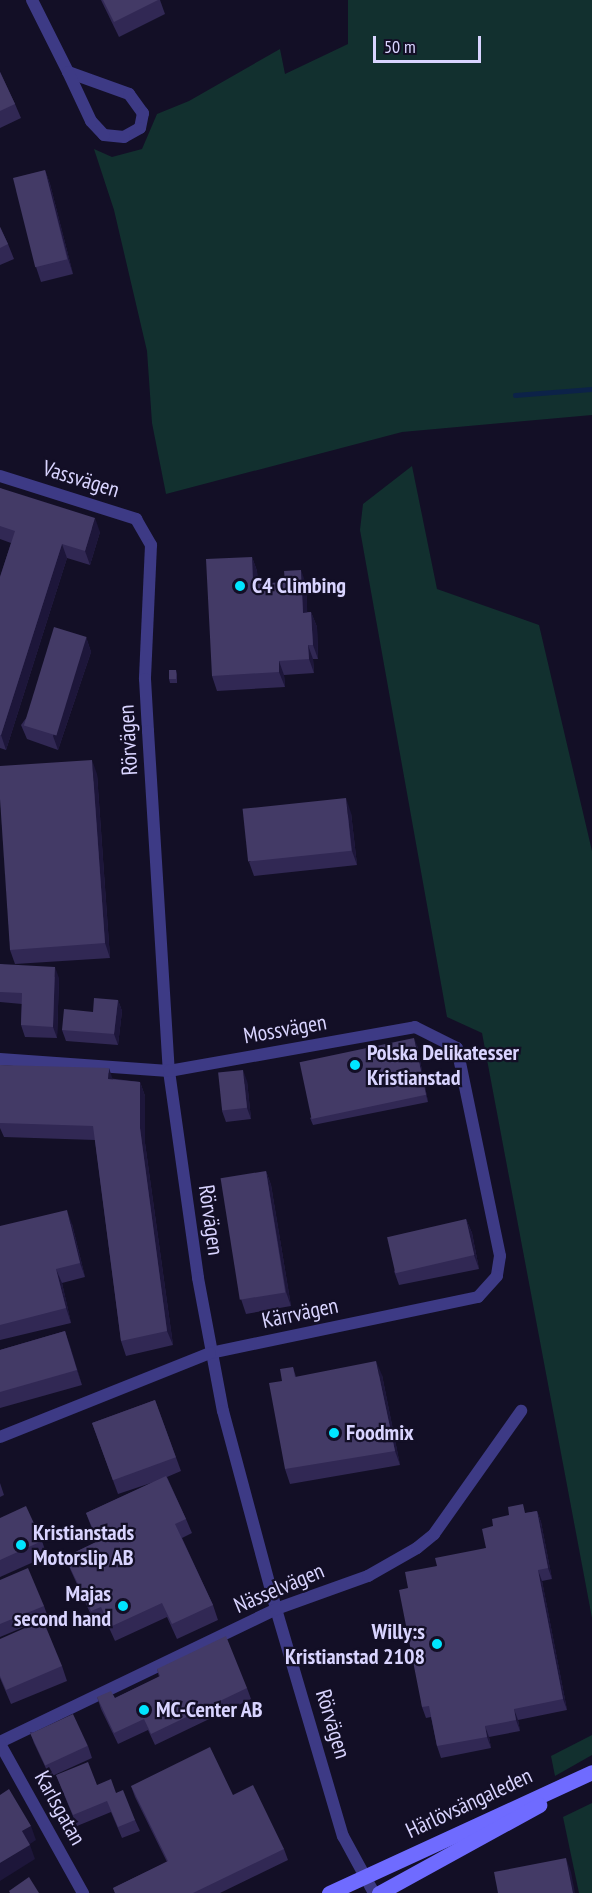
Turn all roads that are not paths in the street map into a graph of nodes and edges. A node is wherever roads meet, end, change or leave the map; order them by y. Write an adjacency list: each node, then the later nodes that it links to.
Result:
1 (32, 0): 2 (street)
2 (68, 72): 2 (street)
3 (0, 476): 4 (street, Vassvägen)
4 (144, 530): 6 (street, Rörvägen)
5 (0, 1059): 6 (street, Mossvägen)
6 (169, 1071): 7 (street, Mossvägen); 8 (street, Rörvägen)
7 (479, 1162): 8 (street, Kärrvägen)
8 (210, 1353): 10 (street, Kärrvägen); 11 (street, Rörvägen)
9 (521, 1411): 11 (street, Nässelvägen)
10 (0, 1437)
11 (276, 1609): 12 (street, Nässelvägen); 14 (street, Rörvägen)
12 (0, 1743): 15 (street, Karlsgatan)
13 (592, 1773): 14 (main road, Härlövsängaleden); 18 (main road, Härlövsängaleden)
14 (364, 1875): 16 (main road, Härlövsängaleden); 17 (street, Rörvägen)
15 (83, 1893)
16 (329, 1893)
17 (374, 1893)
18 (379, 1893)

